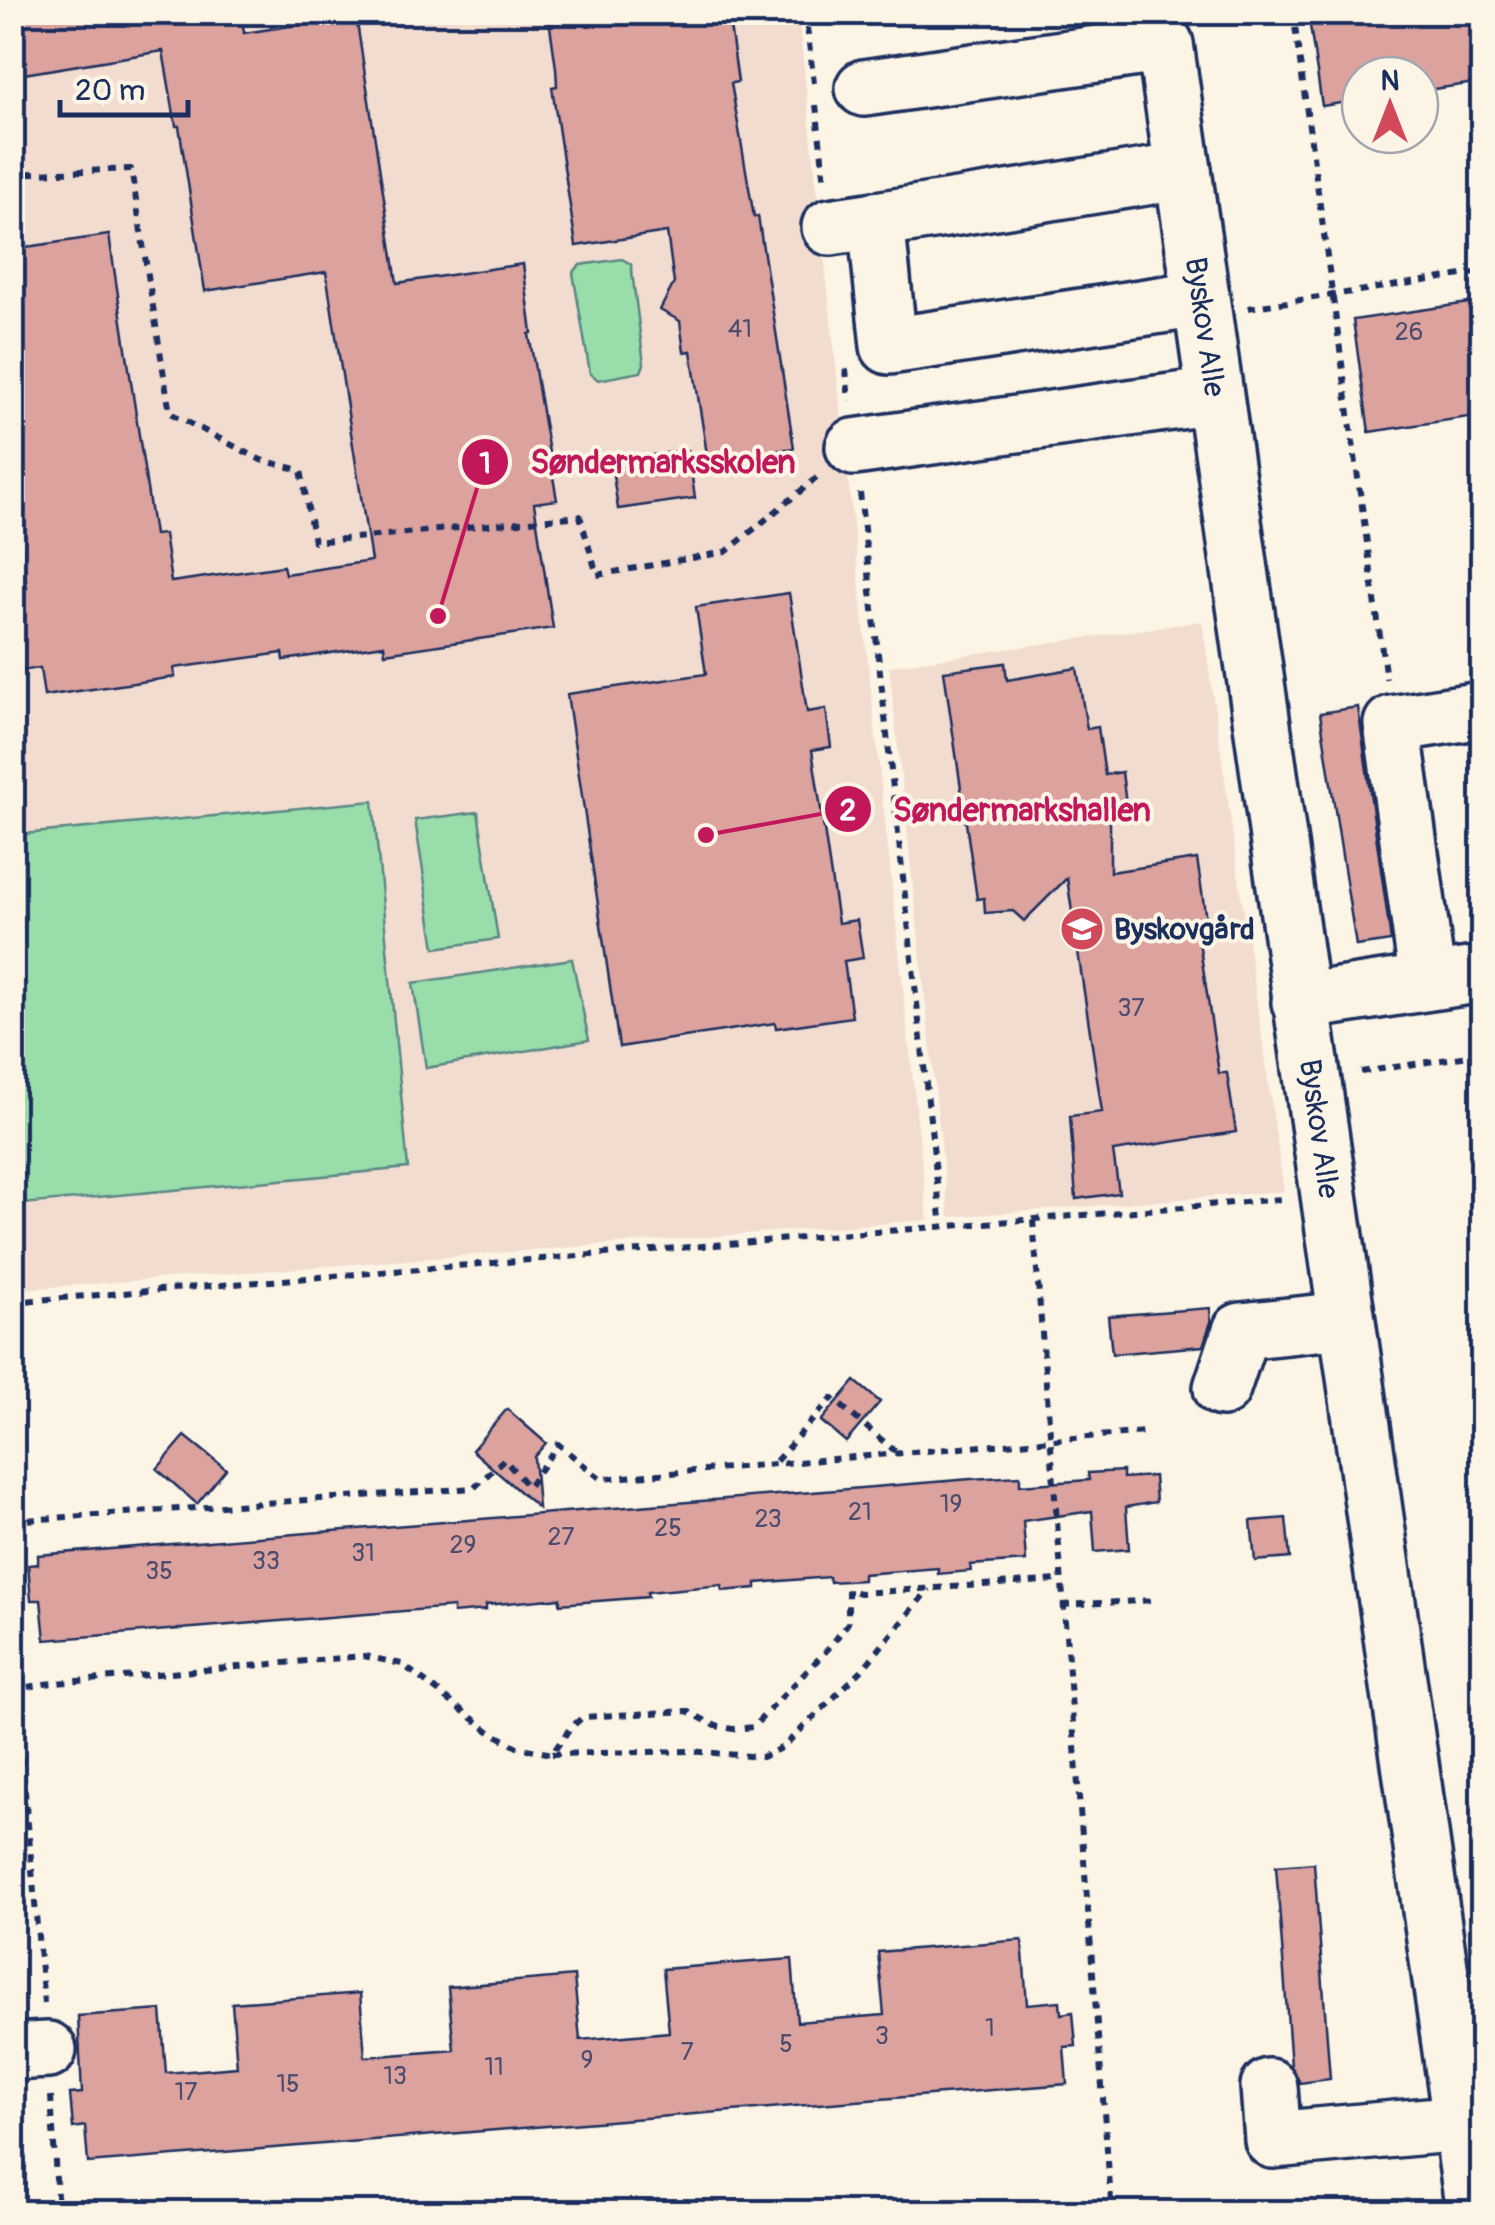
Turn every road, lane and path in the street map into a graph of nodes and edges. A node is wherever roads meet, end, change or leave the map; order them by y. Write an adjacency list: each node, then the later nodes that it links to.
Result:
1 (1293, 12): 8 (path)
2 (846, 16): 3 (path)
3 (806, 22)
4 (864, 88): 5 (street, Byskov Alle)
5 (1182, 171): 9 (street, Byskov Alle); 9 (street)
6 (12, 174): 11 (path)
7 (1482, 272): 8 (path)
8 (1332, 293): 9 (path); 13 (path)
9 (1202, 307): 10 (street, Byskov Alle)
10 (1214, 396): 11 (street); 16 (street, Byskov Alle)
11 (854, 447): 21 (path)
12 (1482, 710): 13 (street)
13 (1392, 724): 15 (street)
14 (1482, 974): 15 (street)
15 (1428, 982): 16 (street)
16 (1300, 1002): 19 (street, Byskov Alle)
17 (1482, 1054): 18 (path)
18 (1360, 1072)
19 (1327, 1196): 20 (path); 23 (street, Byskov Alle)
20 (1034, 1220): 21 (path); 26 (path)
21 (942, 1227): 22 (path)
22 (12, 1302)
23 (1345, 1320): 24 (street); 39 (street, Byskov Alle)
24 (1222, 1388)
25 (1145, 1432): 26 (path)
26 (1051, 1440): 27 (path); 30 (path)
27 (896, 1452): 28 (path); 28 (path)
28 (774, 1462): 29 (path)
29 (12, 1521)
30 (1060, 1580): 31 (path); 33 (path)
31 (930, 1588): 36 (path); 36 (path)
32 (1157, 1600): 33 (path)
33 (1062, 1606): 41 (path)
34 (12, 1646): 35 (path)
35 (14, 1690): 36 (path); 37 (path)
36 (552, 1754)
37 (30, 2051): 40 (path)
38 (1269, 2087): 39 (street)
39 (1461, 2123): 42 (street, Byskov Alle)
40 (58, 2212)
41 (1112, 2212)
42 (1474, 2212)

